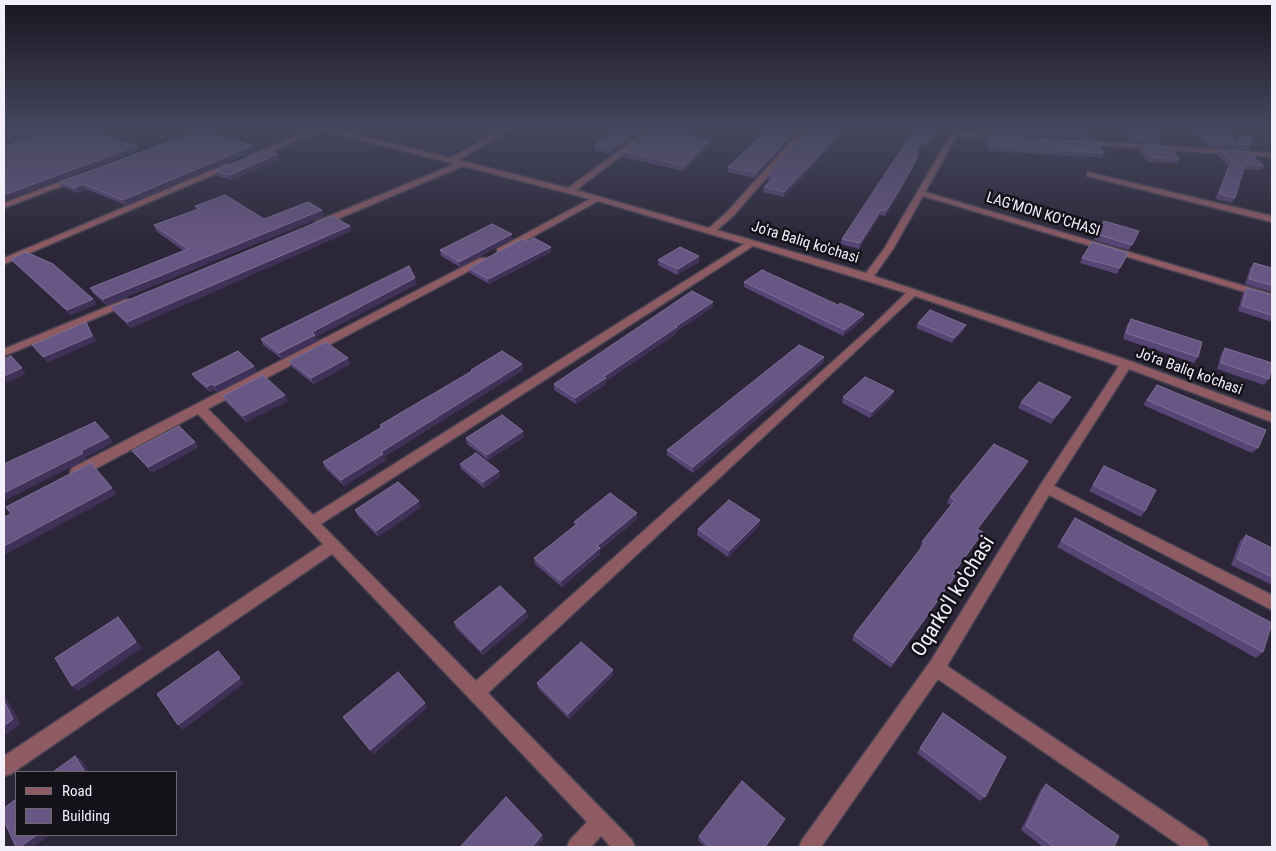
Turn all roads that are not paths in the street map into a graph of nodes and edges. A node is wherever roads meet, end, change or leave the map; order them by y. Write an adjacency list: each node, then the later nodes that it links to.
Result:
1 (229, 167): 17 (street)
2 (455, 167): 14 (street)
3 (473, 167): 9 (street, Jo'ra Baliq ko'chasi)
4 (602, 167): 9 (street)
5 (772, 167): 15 (street)
6 (936, 167): 10 (street)
7 (1090, 174): 13 (street)
8 (86, 175): 12 (street)
9 (569, 191): 11 (street, Jo'ra Baliq ko'chasi)
10 (921, 193): 18 (street); 20 (street, LAG'MON KO'CHASI)
11 (597, 198): 15 (street, Jo'ra Baliq ko'chasi); 24 (street)
12 (4, 206)
13 (1272, 219)
14 (306, 228)
15 (712, 230): 16 (street, Jo'ra Baliq ko'chasi)
16 (752, 243): 18 (street, Jo'ra Baliq ko'chasi); 28 (street)
17 (4, 261)
18 (868, 277): 19 (street, Jo'ra Baliq ko'chasi)
19 (913, 292): 23 (street, Jo'ra Baliq ko'chasi); 32 (street)
20 (1272, 297)
21 (132, 300): 22 (street)
22 (4, 353)
23 (1126, 364): 25 (street, Jo'ra Baliq ko'chasi); 27 (street, Oqarko'l ko'chasi)
24 (199, 407): 26 (street); 28 (street)
25 (1272, 418)
26 (63, 479)
27 (1046, 488): 30 (street); 31 (street, Oqarko'l ko'chasi)
28 (312, 523): 29 (street)
29 (333, 546): 32 (street); 33 (street)
30 (1272, 603)
31 (936, 668): 37 (street, Oqarko'l ko'chasi); 38 (street)
32 (476, 693): 34 (street)
33 (4, 768)
34 (601, 822): 35 (street); 36 (street)
35 (577, 847)
36 (625, 847)
37 (809, 847)
38 (1200, 847)

